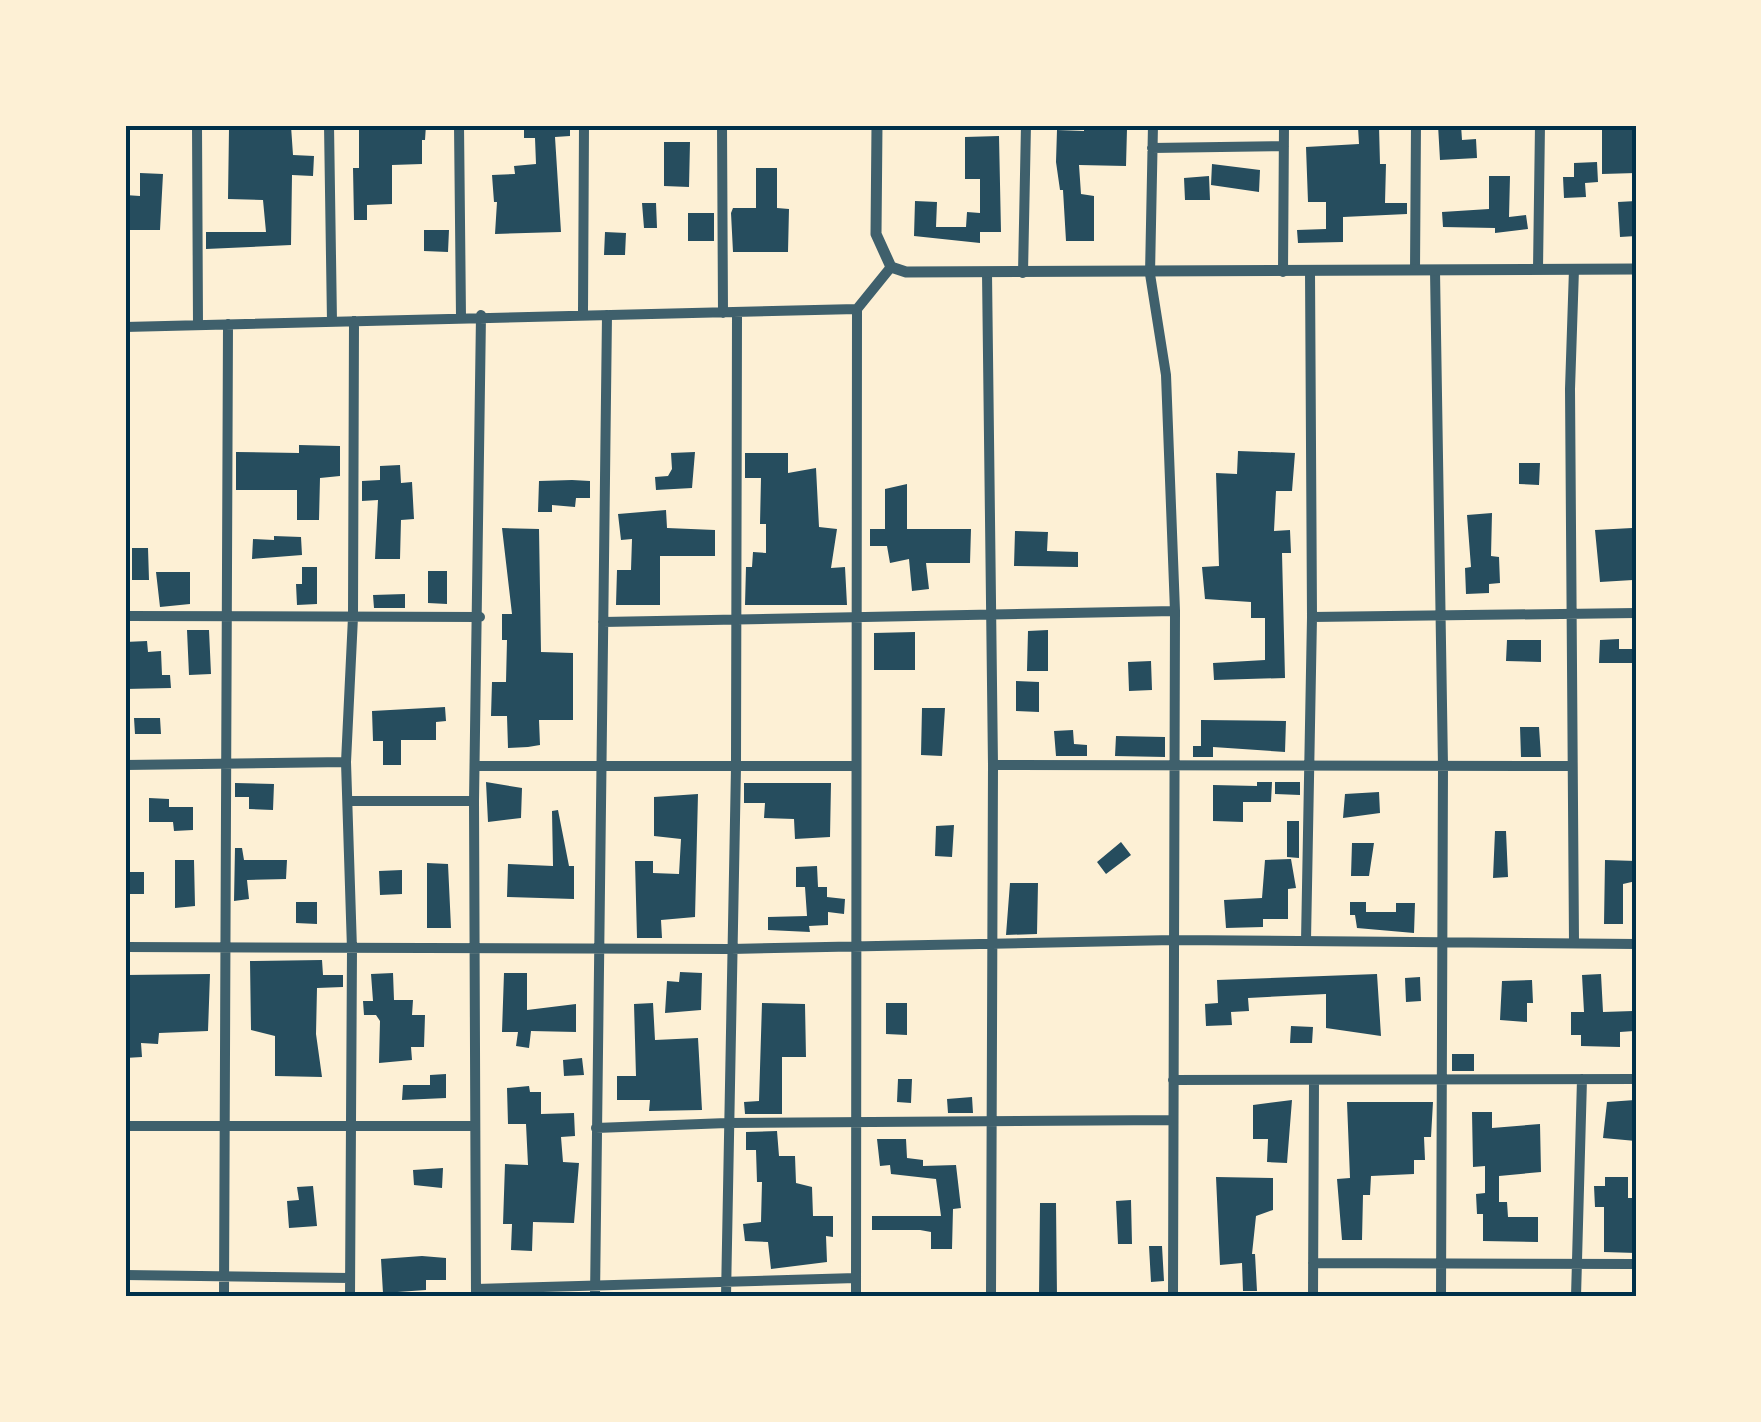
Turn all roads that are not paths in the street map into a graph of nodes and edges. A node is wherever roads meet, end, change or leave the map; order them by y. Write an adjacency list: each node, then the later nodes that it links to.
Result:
1 (197, 125): 35 (street)
2 (329, 125): 33 (street)
3 (459, 125): 31 (street)
4 (584, 125): 28 (street)
5 (722, 125): 27 (street)
6 (877, 125): 14 (street)
7 (1026, 125): 23 (street)
8 (1153, 125): 13 (street)
9 (1284, 125): 12 (street)
10 (1416, 125): 18 (street)
11 (1540, 125): 15 (street)
12 (1284, 146): 13 (street); 20 (street)
13 (1152, 148): 24 (street)
14 (892, 267): 22 (street); 25 (street)
15 (1538, 269): 16 (street); 19 (street)
16 (1574, 269): 17 (street); 40 (street)
17 (1636, 269)
18 (1415, 270): 19 (street); 21 (street)
19 (1435, 271): 43 (street)
20 (1283, 272): 21 (street); 24 (street)
21 (1310, 272): 46 (street)
22 (987, 273): 23 (street); 38 (street)
23 (1023, 273): 24 (street)
24 (1150, 274): 37 (street)
25 (857, 310): 26 (street); 48 (street)
26 (737, 312): 27 (street); 47 (street)
27 (723, 313): 29 (street)
28 (583, 314): 29 (street); 30 (street)
29 (607, 314): 49 (street)
30 (481, 315): 31 (street); 45 (street)
31 (461, 316): 32 (street)
32 (354, 321): 33 (street); 44 (street)
33 (332, 322): 34 (street)
34 (228, 324): 35 (street); 42 (street)
35 (198, 325): 36 (street)
36 (125, 327)
37 (1175, 612): 38 (street); 54 (street)
38 (992, 613): 48 (street); 53 (street)
39 (1636, 613): 40 (street)
40 (1571, 614): 43 (street); 59 (street)
41 (125, 616): 42 (street)
42 (227, 616): 44 (street); 50 (street)
43 (1440, 616): 46 (street); 58 (street)
44 (354, 617): 45 (street); 51 (street)
45 (480, 617): 55 (street)
46 (1312, 617): 57 (street)
47 (736, 618): 48 (street); 49 (street); 60 (street)
48 (856, 619): 56 (street)
49 (603, 622): 61 (street)
50 (225, 761): 51 (street); 52 (street); 73 (street)
51 (346, 762): 63 (street)
52 (125, 765)
53 (993, 765): 54 (street); 72 (street)
54 (1175, 765): 57 (street); 64 (street)
55 (475, 766): 61 (street); 62 (street)
56 (856, 766): 60 (street); 67 (street)
57 (1311, 766): 58 (street); 65 (street)
58 (1443, 766): 59 (street); 68 (street)
59 (1572, 766): 66 (street)
60 (736, 767): 61 (street); 76 (street)
61 (603, 768): 70 (street)
62 (474, 801): 63 (street); 74 (street)
63 (348, 802): 75 (street)
64 (1174, 940): 65 (street); 72 (street); 79 (street)
65 (1306, 941): 68 (street)
66 (1574, 942): 68 (street); 69 (street)
67 (858, 944): 72 (street); 76 (street); 85 (street)
68 (1442, 944): 81 (street)
69 (1636, 944)
70 (598, 946): 74 (street); 76 (street); 90 (street)
71 (125, 947): 73 (street)
72 (992, 947): 84 (street)
73 (226, 948): 75 (street); 87 (street)
74 (475, 948): 75 (street); 89 (street)
75 (352, 949): 88 (street)
76 (731, 949): 83 (street)
77 (1582, 1079): 78 (street); 81 (street); 93 (street)
78 (1636, 1079)
79 (1173, 1080): 80 (street); 82 (street)
80 (1314, 1080): 81 (street); 91 (street)
81 (1442, 1082): 92 (street)
82 (1174, 1120): 84 (street); 107 (street)
83 (727, 1123): 85 (street); 90 (street); 99 (street)
84 (991, 1124): 85 (street); 106 (street)
85 (858, 1125): 98 (street)
86 (125, 1126): 87 (street)
87 (222, 1126): 88 (street); 96 (street)
88 (348, 1126): 89 (street); 97 (street)
89 (474, 1126): 101 (street)
90 (596, 1128): 100 (street)
91 (1313, 1263): 92 (street); 108 (street)
92 (1442, 1264): 93 (street); 109 (street)
93 (1577, 1264): 94 (street); 110 (street)
94 (1636, 1264)
95 (125, 1275): 96 (street)
96 (224, 1276): 97 (street); 102 (street)
97 (350, 1278): 103 (street)
98 (856, 1278): 99 (street); 105 (street)
99 (726, 1281): 100 (street); 104 (street)
100 (594, 1291): 101 (street)
101 (476, 1293)
102 (224, 1297)
103 (350, 1297)
104 (726, 1297)
105 (856, 1297)
106 (991, 1297)
107 (1173, 1297)
108 (1313, 1297)
109 (1441, 1297)
110 (1576, 1297)

